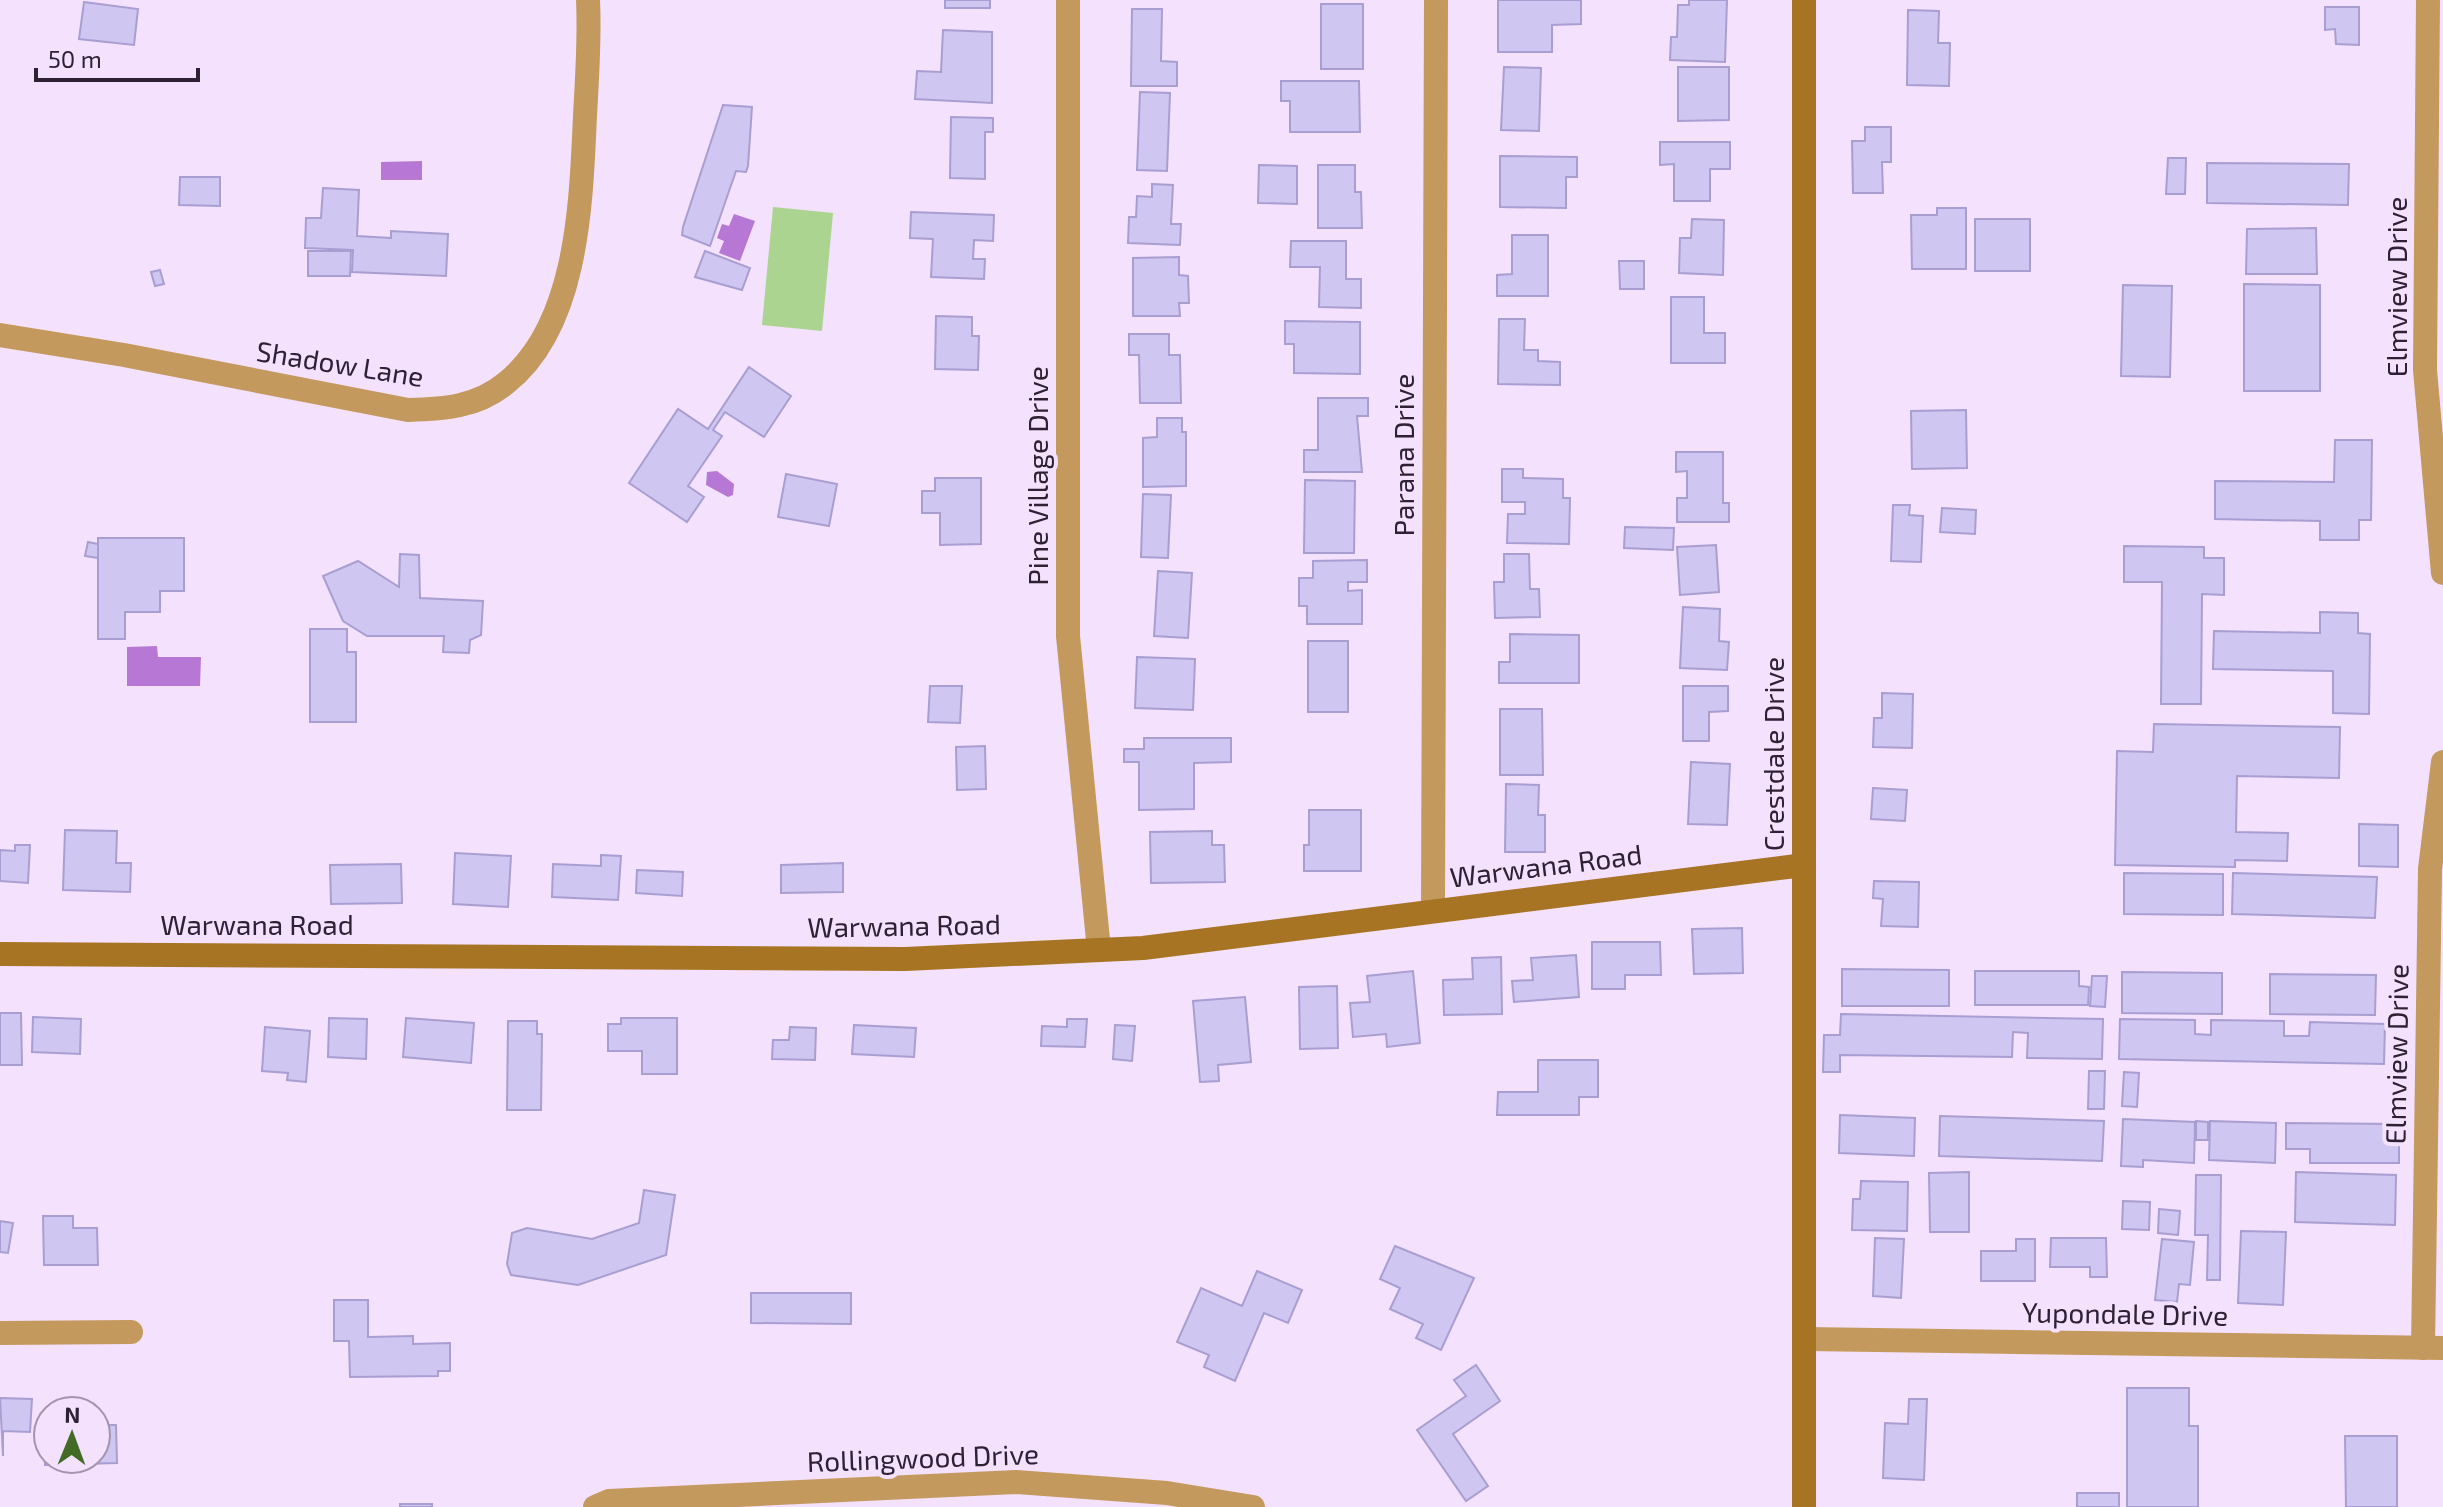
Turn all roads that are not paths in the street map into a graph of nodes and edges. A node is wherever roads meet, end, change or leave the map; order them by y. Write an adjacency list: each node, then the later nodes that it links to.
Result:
1 (588, 0): 6 (street, Shadow Lane)
2 (1068, 0): 11 (street, Pine Village Drive)
3 (1436, 0): 10 (street, Parana Drive)
4 (1804, 0): 9 (street, Crestdale Drive)
5 (2428, 0): 7 (street, Elmview Drive)
6 (0, 335)
7 (2443, 573)
8 (2443, 762): 13 (street, Elmview Drive)
9 (1804, 865): 10 (street, Warwana Road); 16 (street, Crestdale Drive)
10 (1433, 909): 11 (street, Warwana Road)
11 (1099, 950): 12 (street, Warwana Road)
12 (0, 954)
13 (2435, 954): 17 (street, Elmview Drive)
14 (131, 1332): 15 (street)
15 (0, 1333)
16 (1806, 1339): 17 (street, Yupondale Drive); 20 (street, Crestdale Drive)
17 (2433, 1348)
18 (595, 1507): 19 (street, Rollingwood Drive)
19 (1253, 1507)
20 (1804, 1507)

